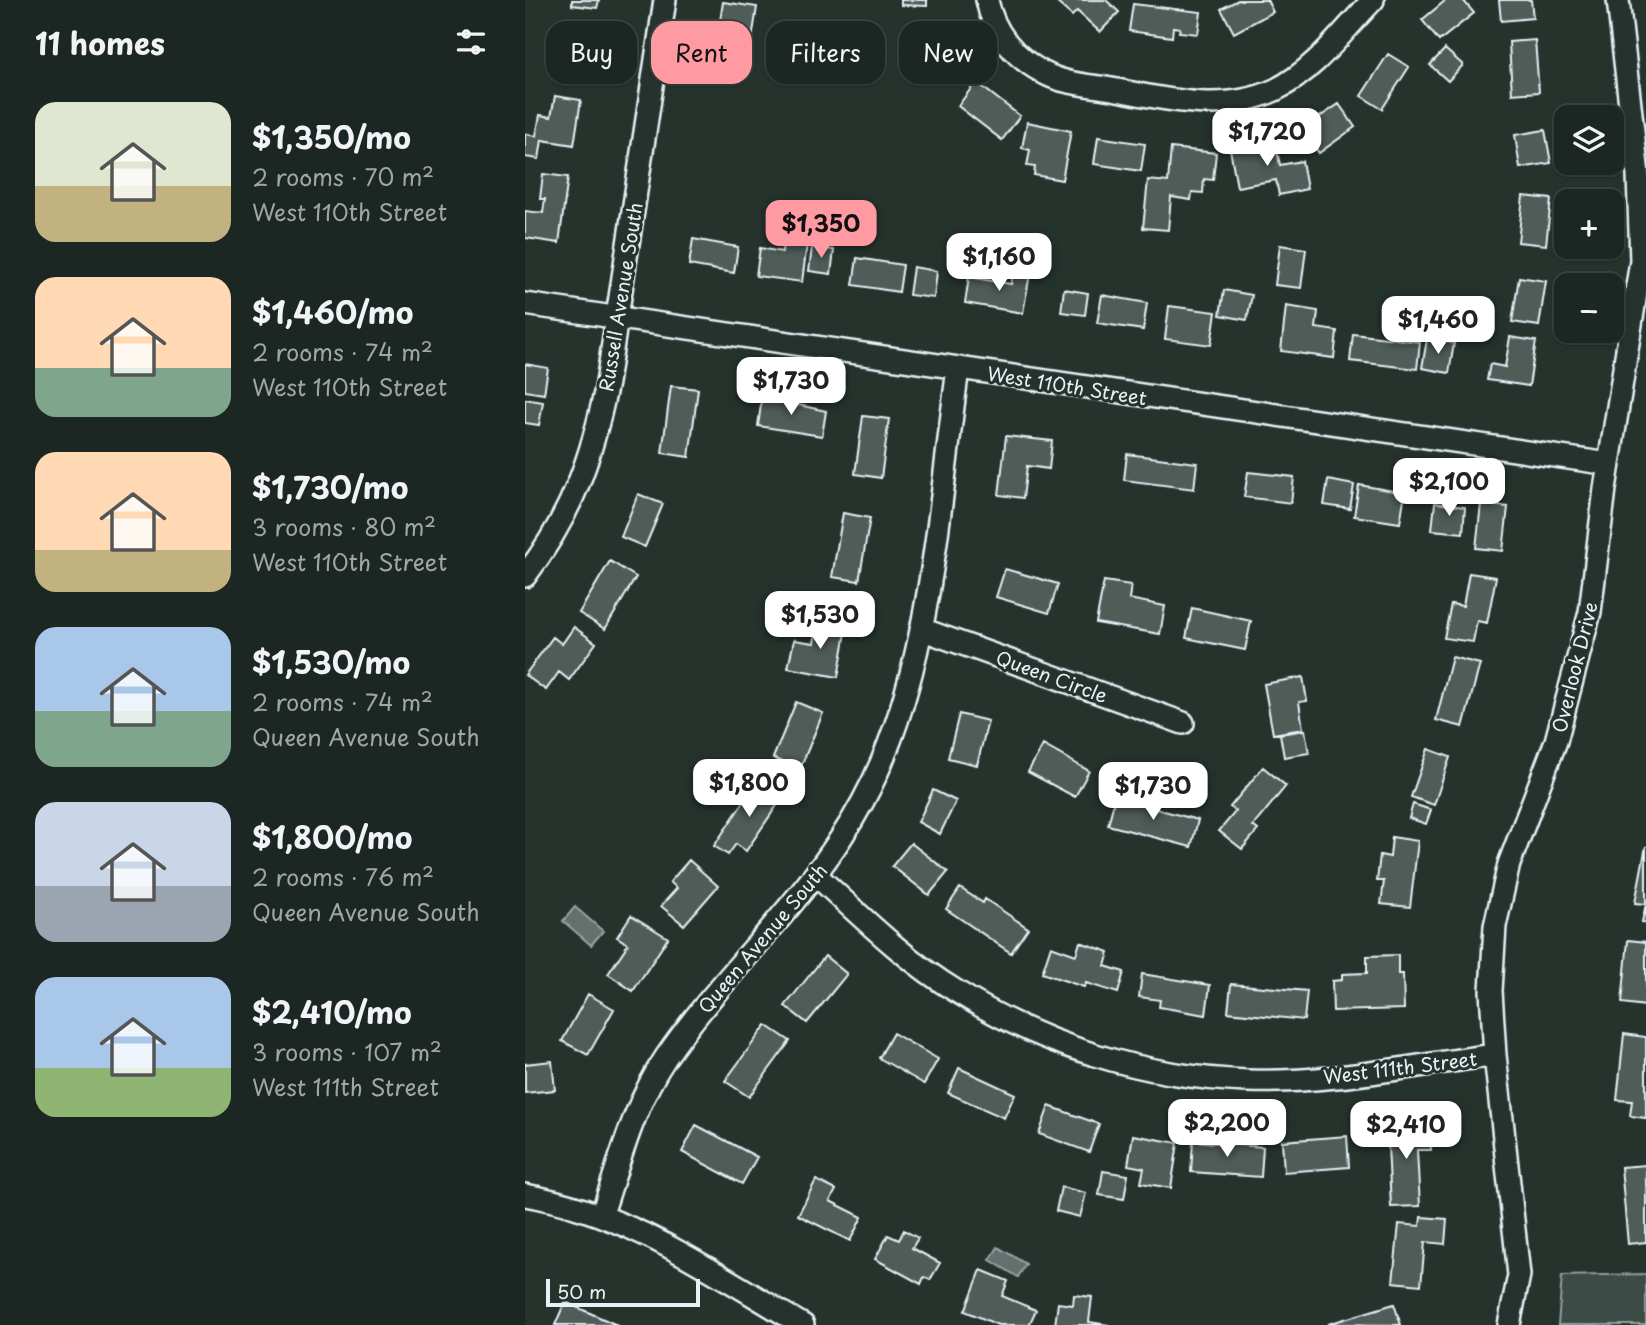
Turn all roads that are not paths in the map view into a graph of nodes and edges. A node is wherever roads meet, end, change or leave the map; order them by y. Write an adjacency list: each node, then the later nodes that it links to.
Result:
1 (665, 0): 6 (street, Russell Avenue South)
2 (986, 0): 3 (street)
3 (1373, 0)
4 (1618, 0): 8 (street, Overlook Drive)
5 (525, 304): 6 (street, West 110th Street)
6 (617, 318): 7 (street, West 110th Street); 9 (street, Russell Avenue South)
7 (958, 369): 8 (street, West 110th Street); 10 (street, Queen Avenue South)
8 (1609, 464): 13 (street, Overlook Drive)
9 (525, 576)
10 (921, 629): 11 (street, Queen Circle); 12 (street, Queen Avenue South)
11 (1183, 723)
12 (817, 876): 13 (street, West 111th Street); 15 (street, Queen Avenue South)
13 (1495, 1055): 17 (street, Overlook Drive)
14 (525, 1195): 15 (street)
15 (602, 1214): 16 (street)
16 (803, 1325)
17 (1509, 1325)

